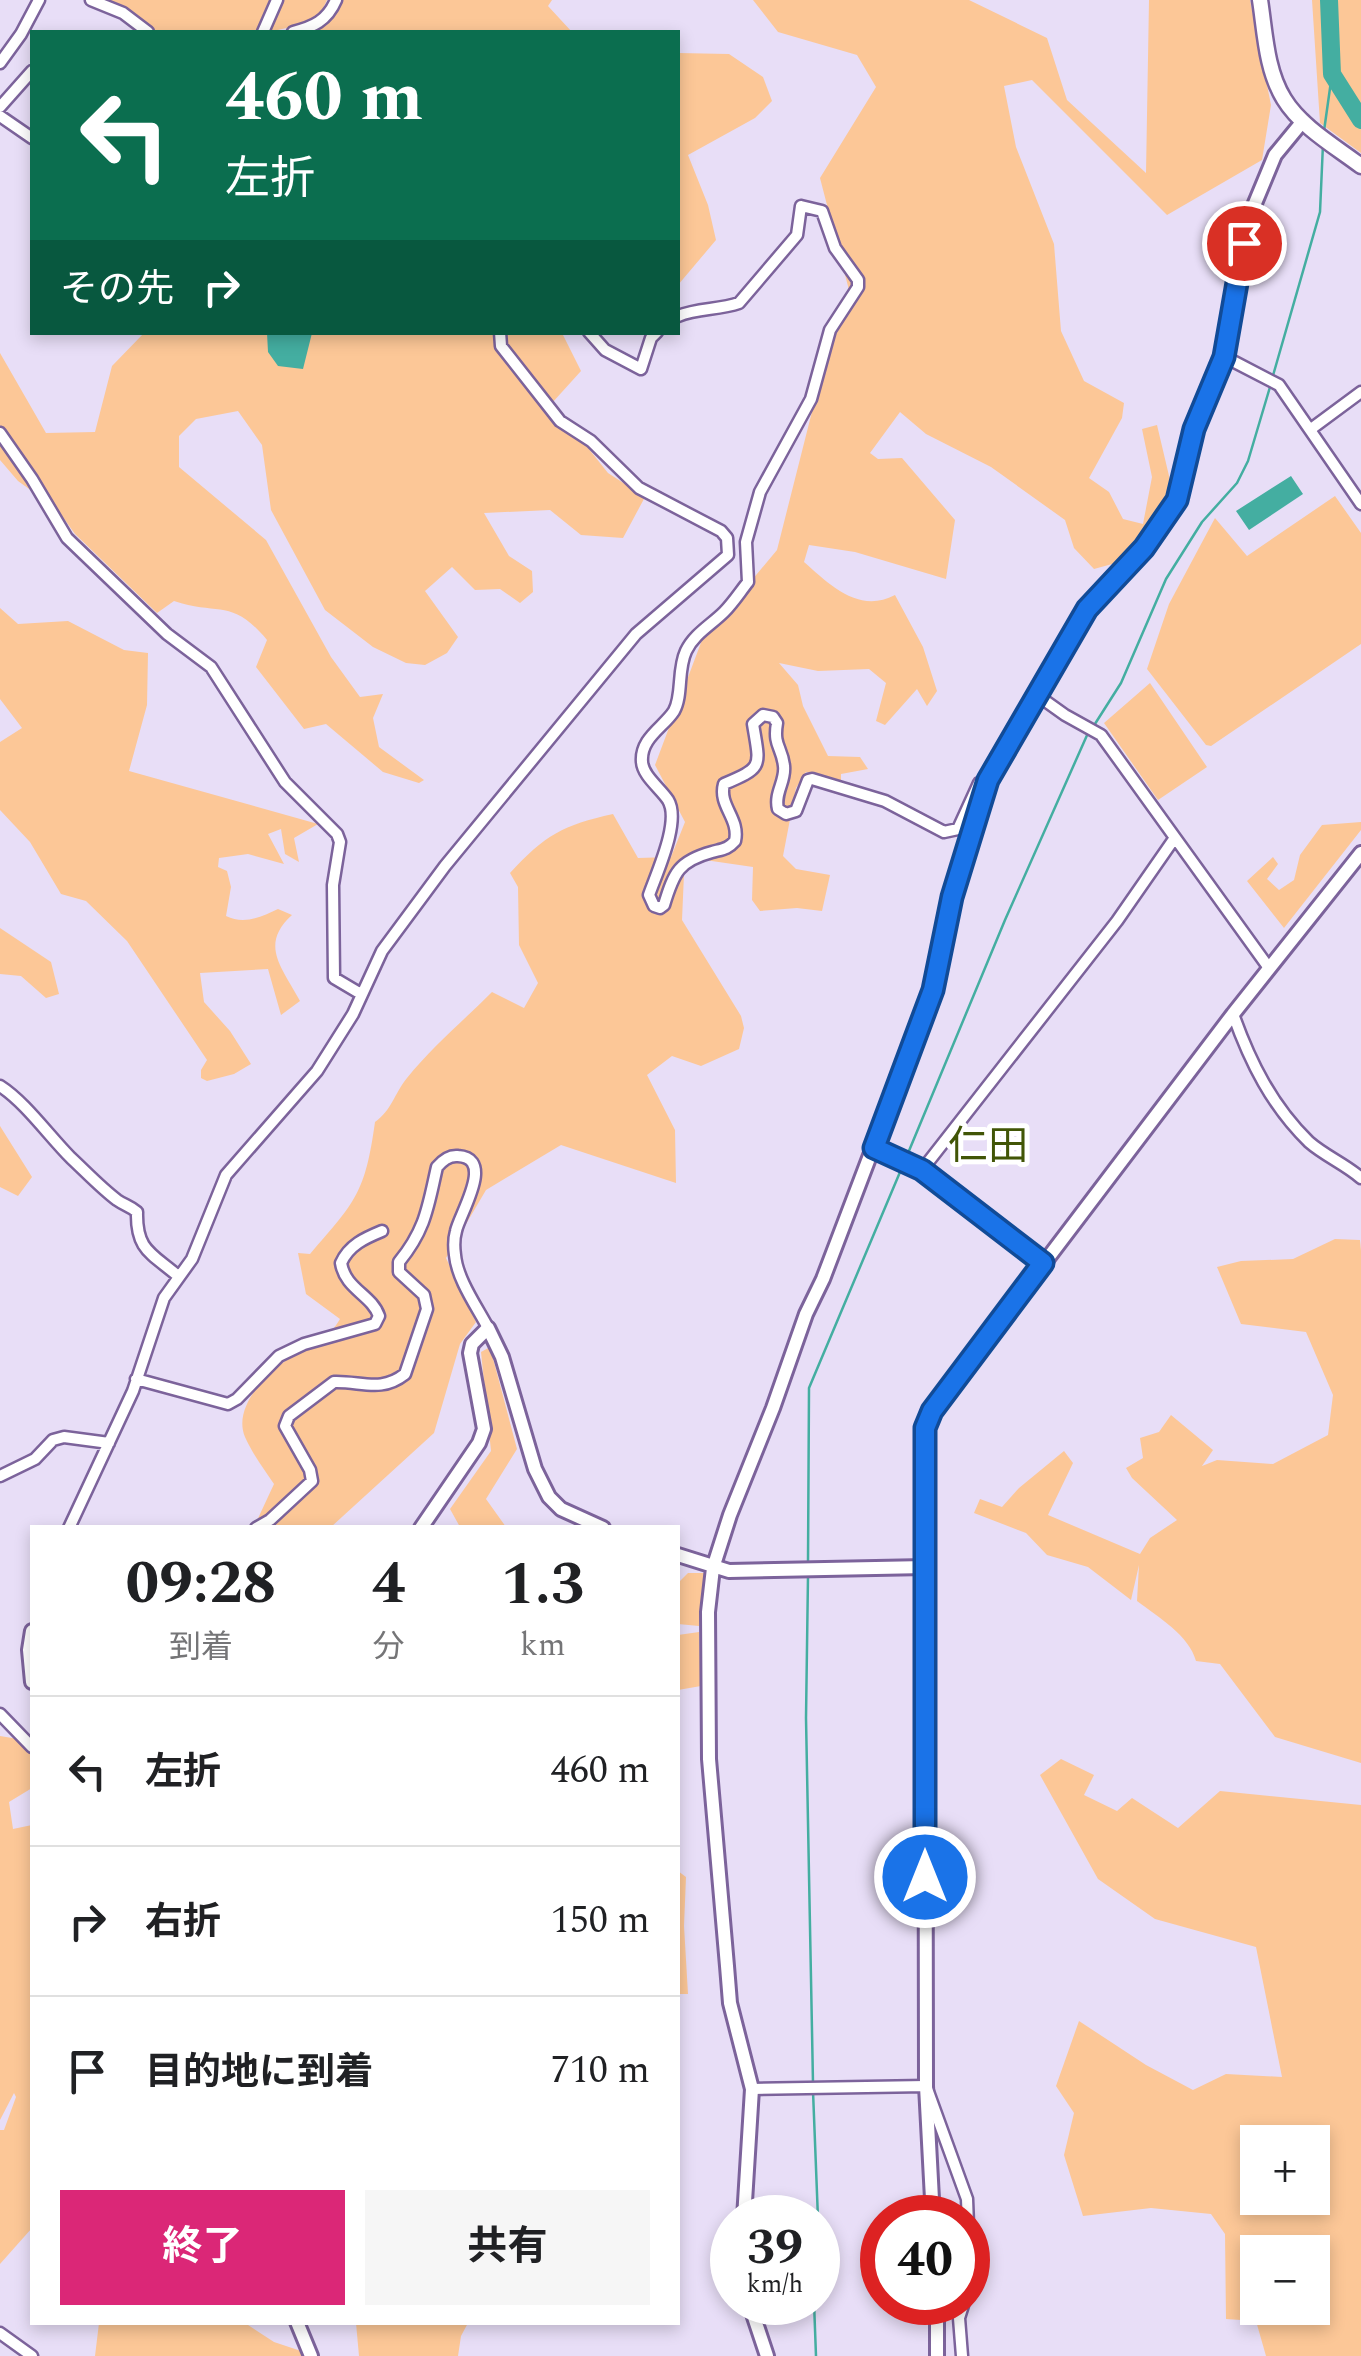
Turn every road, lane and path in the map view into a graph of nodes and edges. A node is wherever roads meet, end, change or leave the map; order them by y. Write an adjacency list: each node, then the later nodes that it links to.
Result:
1 (39, 0): 9 (street)
2 (91, 0): 6 (street)
3 (277, 0): 7 (street)
4 (336, 0): 8 (street)
5 (1260, 0): 13 (main road)
6 (145, 30)
7 (264, 30)
8 (301, 30)
9 (0, 63)
10 (30, 73): 11 (street)
11 (0, 107)
12 (0, 116): 14 (street)
13 (1303, 121): 15 (main road); 20 (street)
14 (30, 137)
15 (1361, 166)
16 (680, 315): 25 (street)
17 (500, 335): 26 (street)
18 (592, 335): 19 (street)
19 (654, 335)
20 (1224, 357): 22 (street); 27 (street)
21 (1361, 392): 22 (street)
22 (1311, 430): 24 (street)
23 (0, 433): 32 (street)
24 (1361, 504)
25 (748, 530): 26 (street); 28 (street)
26 (727, 538): 32 (street)
27 (1037, 694): 28 (street); 29 (street)
28 (988, 780): 35 (street)
29 (1174, 840): 31 (street); 36 (street)
30 (1361, 853): 31 (street)
31 (1270, 968): 33 (street)
32 (361, 994): 40 (street)
33 (1233, 1014): 37 (street); 39 (street)
34 (0, 1086): 40 (street)
35 (874, 1148): 36 (street); 51 (street)
36 (922, 1170): 39 (street)
37 (1361, 1178)
38 (382, 1231): 42 (street)
39 (1043, 1263): 50 (street)
40 (178, 1276): 42 (street)
41 (488, 1328): 46 (street); 47 (street); 48 (street)
42 (136, 1380): 43 (street)
43 (109, 1443): 44 (street); 45 (street)
44 (0, 1476)
45 (70, 1525)
46 (261, 1525)
47 (423, 1525)
48 (596, 1525)
49 (680, 1556): 51 (street)
50 (926, 1567): 51 (street); 54 (street)
51 (714, 1568): 55 (street)
52 (0, 1714): 53 (street)
53 (30, 1745)
54 (926, 2086): 55 (street); 57 (street); 58 (street)
55 (752, 2089): 56 (street)
56 (745, 2195)
57 (932, 2195)
58 (966, 2195)
59 (298, 2325): 65 (street)
60 (757, 2325): 66 (street)
61 (938, 2325): 67 (street)
62 (960, 2325): 68 (street)
63 (0, 2333): 64 (street)
64 (32, 2356)
65 (311, 2356)
66 (767, 2356)
67 (938, 2356)
68 (962, 2356)

